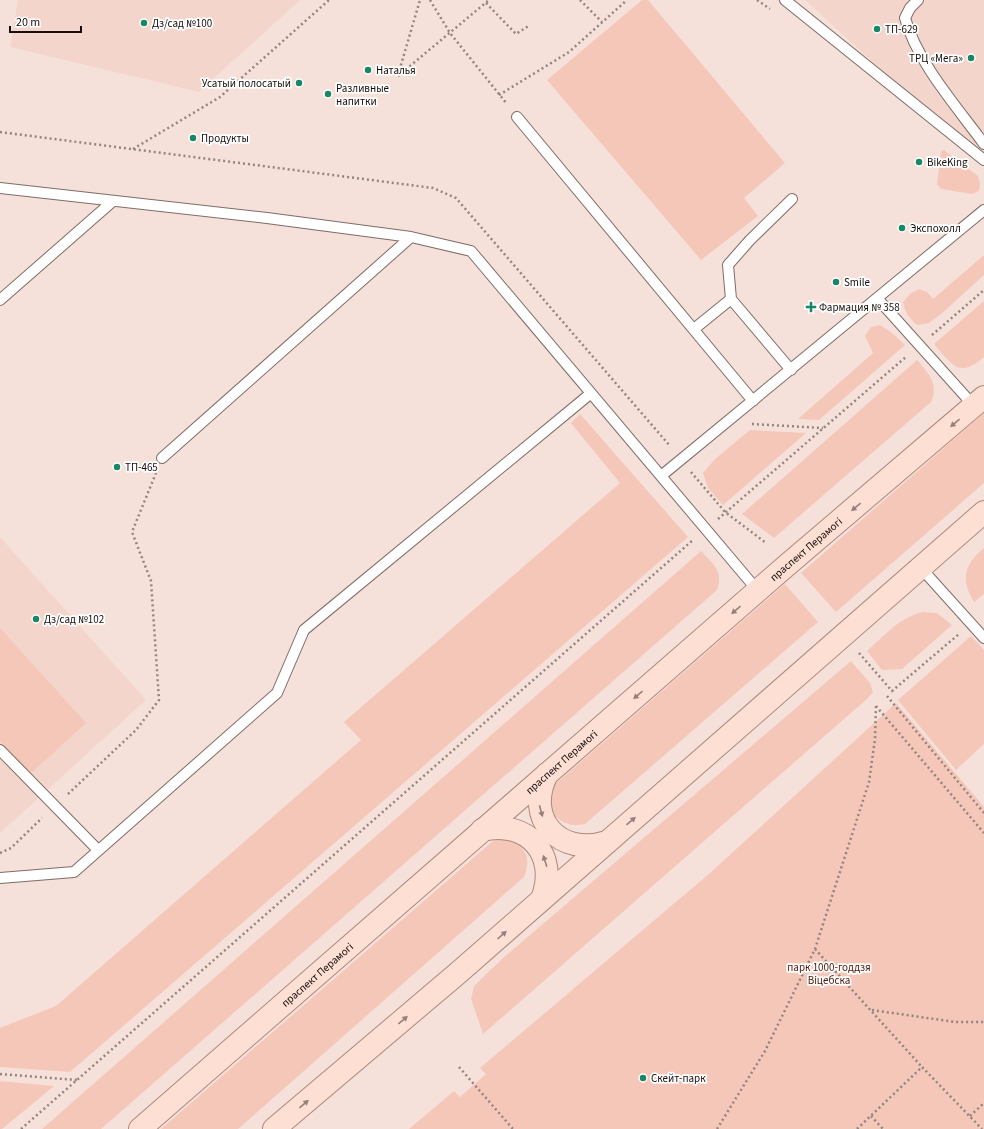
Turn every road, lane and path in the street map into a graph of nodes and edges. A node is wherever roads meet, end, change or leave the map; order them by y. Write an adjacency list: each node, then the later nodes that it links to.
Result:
1 (329, 0): 16 (path)
2 (420, 0): 12 (path)
3 (430, 0): 12 (path)
4 (489, 0): 9 (path)
5 (580, 0): 10 (path)
6 (627, 0): 10 (path)
7 (785, 0): 17 (lane)
8 (918, 0): 15 (lane)
9 (486, 3): 11 (path); 12 (path)
10 (602, 22): 13 (path)
11 (530, 25)
12 (450, 33): 13 (path)
13 (499, 95): 14 (path)
14 (517, 117): 27 (lane)
15 (984, 144)
16 (133, 150)
17 (984, 160)
18 (0, 188): 20 (lane)
19 (792, 199): 24 (lane)
20 (113, 201): 22 (lane); 26 (lane)
21 (984, 210): 25 (lane)
22 (411, 237): 30 (lane); 35 (lane)
23 (984, 290): 28 (path)
24 (731, 298): 27 (lane); 29 (lane)
25 (877, 298): 28 (lane); 29 (lane)
26 (0, 300)
27 (694, 329): 31 (lane)
28 (919, 346): 32 (lane); 34 (path)
29 (791, 370): 31 (lane)
30 (590, 394): 36 (lane); 55 (lane)
31 (753, 401): 33 (lane)
32 (979, 402): 42 (main road, праспект Перамогі, one-way to 42)
33 (727, 422): 34 (path); 36 (lane)
34 (823, 428): 37 (path)
35 (162, 458): 49 (path)
36 (661, 476): 39 (lane)
37 (725, 512): 39 (path); 40 (path)
38 (984, 512): 41 (main road)
39 (706, 529): 42 (lane); 65 (path)
40 (766, 543)
41 (921, 568): 43 (lane); 54 (main road, one-way to 41)
42 (758, 591): 48 (main road, праспект Перамогі, one-way to 48)
43 (971, 624): 44 (lane); 45 (path)
44 (984, 638)
45 (859, 653)
46 (887, 696): 50 (path)
47 (0, 750): 55 (lane)
48 (547, 774): 52 (main road, праспект Перамогі); 54 (main road, one-way to 54)
49 (67, 794)
50 (984, 813)
51 (45, 816): 56 (path)
52 (482, 830): 58 (main road, one-way to 52); 70 (main road, праспект Перамогі)
53 (984, 833): 59 (path)
54 (607, 842): 58 (main road)
55 (98, 850): 57 (lane)
56 (0, 853)
57 (0, 878)
58 (542, 899): 71 (main road, one-way to 58)
59 (815, 949): 60 (path); 73 (path)
60 (871, 1010): 61 (path); 62 (path)
61 (984, 1022)
62 (922, 1067): 67 (path); 68 (path)
63 (459, 1068): 72 (path)
64 (0, 1074): 65 (path)
65 (78, 1080): 69 (path)
66 (984, 1103): 68 (path)
67 (871, 1116): 74 (path); 75 (path)
68 (970, 1116): 76 (path)
69 (21, 1129)
70 (140, 1129)
71 (274, 1129)
72 (514, 1129)
73 (717, 1129)
74 (857, 1129)
75 (883, 1129)
76 (982, 1129)

